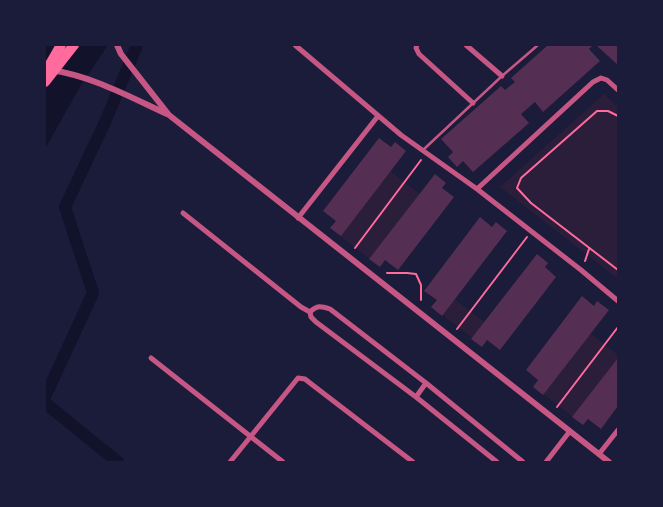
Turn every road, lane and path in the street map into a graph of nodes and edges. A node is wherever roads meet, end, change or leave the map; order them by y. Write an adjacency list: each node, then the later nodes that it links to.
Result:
1 (61, 45): 8 (highway)
2 (74, 45): 10 (highway)
3 (117, 45): 13 (street)
4 (295, 45): 14 (street)
5 (417, 45): 12 (street)
6 (466, 45): 9 (street)
7 (538, 45): 9 (lane)
8 (45, 72): 13 (street)
9 (502, 76): 12 (lane)
10 (45, 82)
11 (618, 90): 17 (street)
12 (473, 103): 16 (lane)
13 (169, 115): 19 (street)
14 (378, 116): 16 (street); 19 (street)
15 (618, 116): 22 (path)
16 (424, 152): 17 (street); 21 (path)
17 (477, 190): 20 (street)
18 (183, 213): 28 (street)
19 (298, 218): 36 (street)
20 (531, 231): 23 (street); 30 (path)
21 (355, 248)
22 (589, 248): 23 (path); 24 (path)
23 (581, 270): 27 (street)
24 (618, 270)
25 (388, 273): 26 (path)
26 (421, 300)
27 (618, 301)
28 (310, 312): 32 (street); 33 (street)
29 (618, 328): 34 (path)
30 (458, 329)
31 (151, 358): 37 (street)
32 (426, 383): 33 (street); 43 (street)
33 (416, 397): 42 (street)
34 (557, 407)
35 (618, 430): 38 (street)
36 (570, 431): 38 (street); 44 (street)
37 (251, 437): 39 (street); 40 (street); 41 (street)
38 (599, 454): 45 (street)
39 (230, 462)
40 (283, 462)
41 (413, 462)
42 (497, 462)
43 (523, 462)
44 (546, 462)
45 (609, 462)

